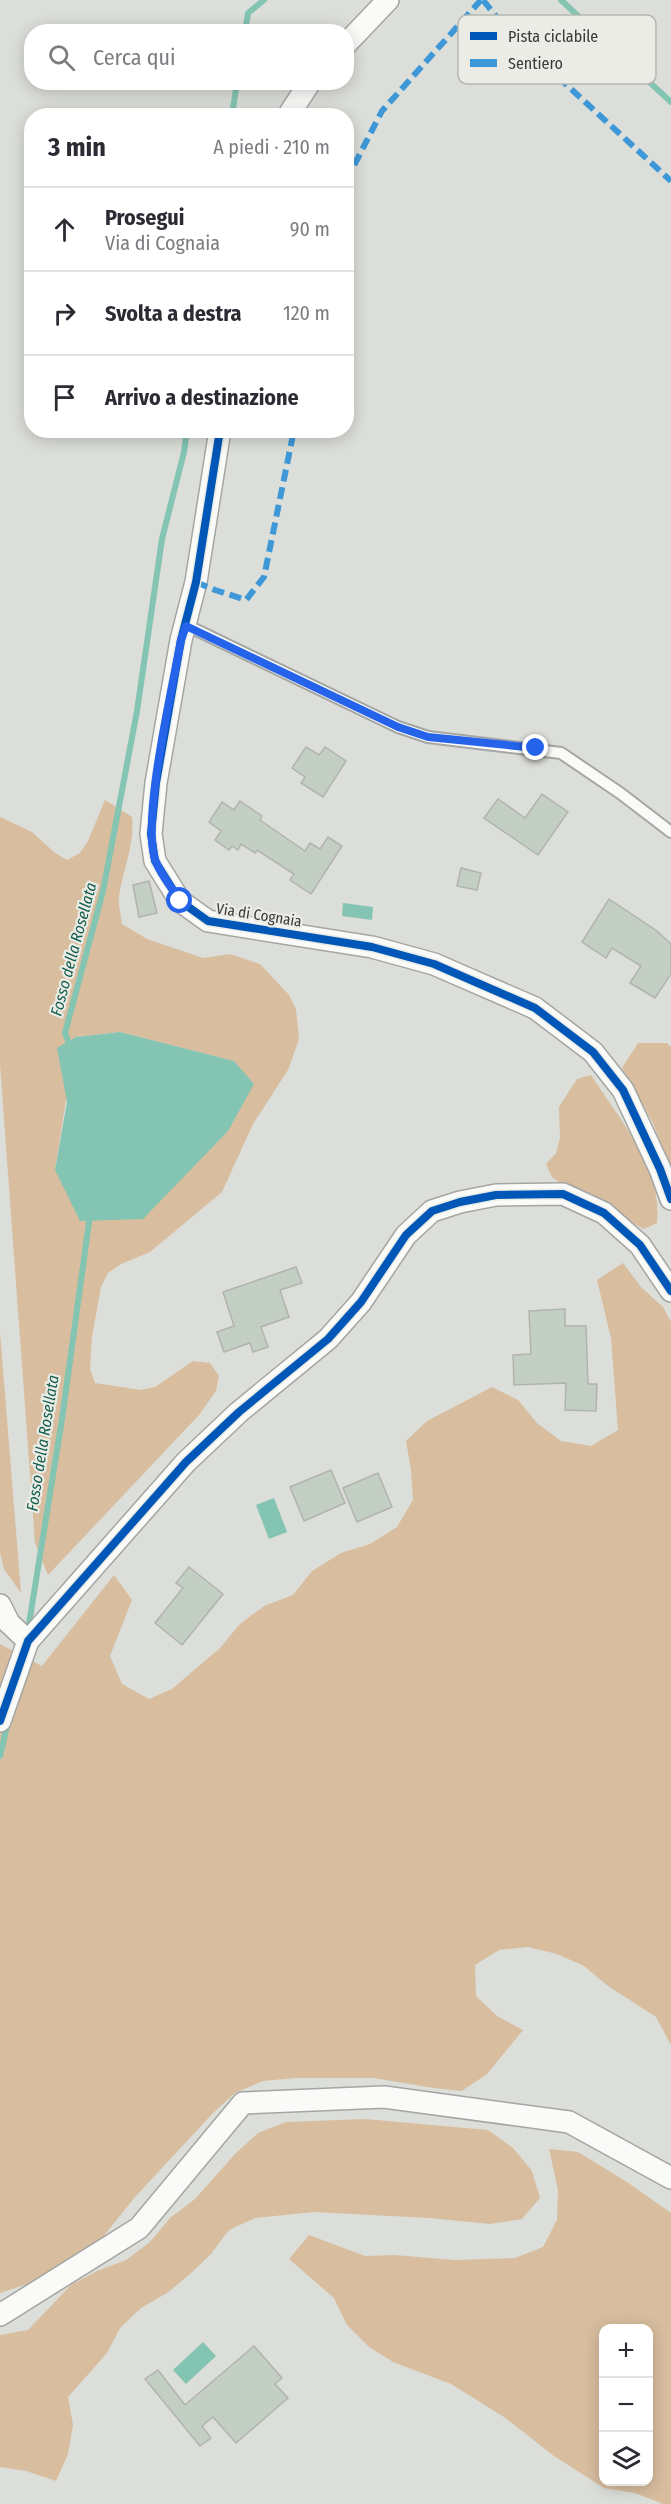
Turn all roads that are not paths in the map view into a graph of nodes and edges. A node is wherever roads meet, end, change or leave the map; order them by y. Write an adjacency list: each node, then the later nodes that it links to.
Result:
1 (388, 0): 2 (street)
2 (354, 36)
3 (305, 90): 4 (street)
4 (293, 108)
5 (219, 438): 6 (street, Via di Cognaia)
6 (186, 626): 7 (lane); 8 (street, Via di Cognaia)
7 (671, 832)
8 (671, 1199)
9 (671, 1291): 11 (street)
10 (0, 1605): 11 (street)
11 (28, 1641): 12 (street)
12 (0, 1721)
13 (671, 2178): 14 (street)
14 (0, 2315)

